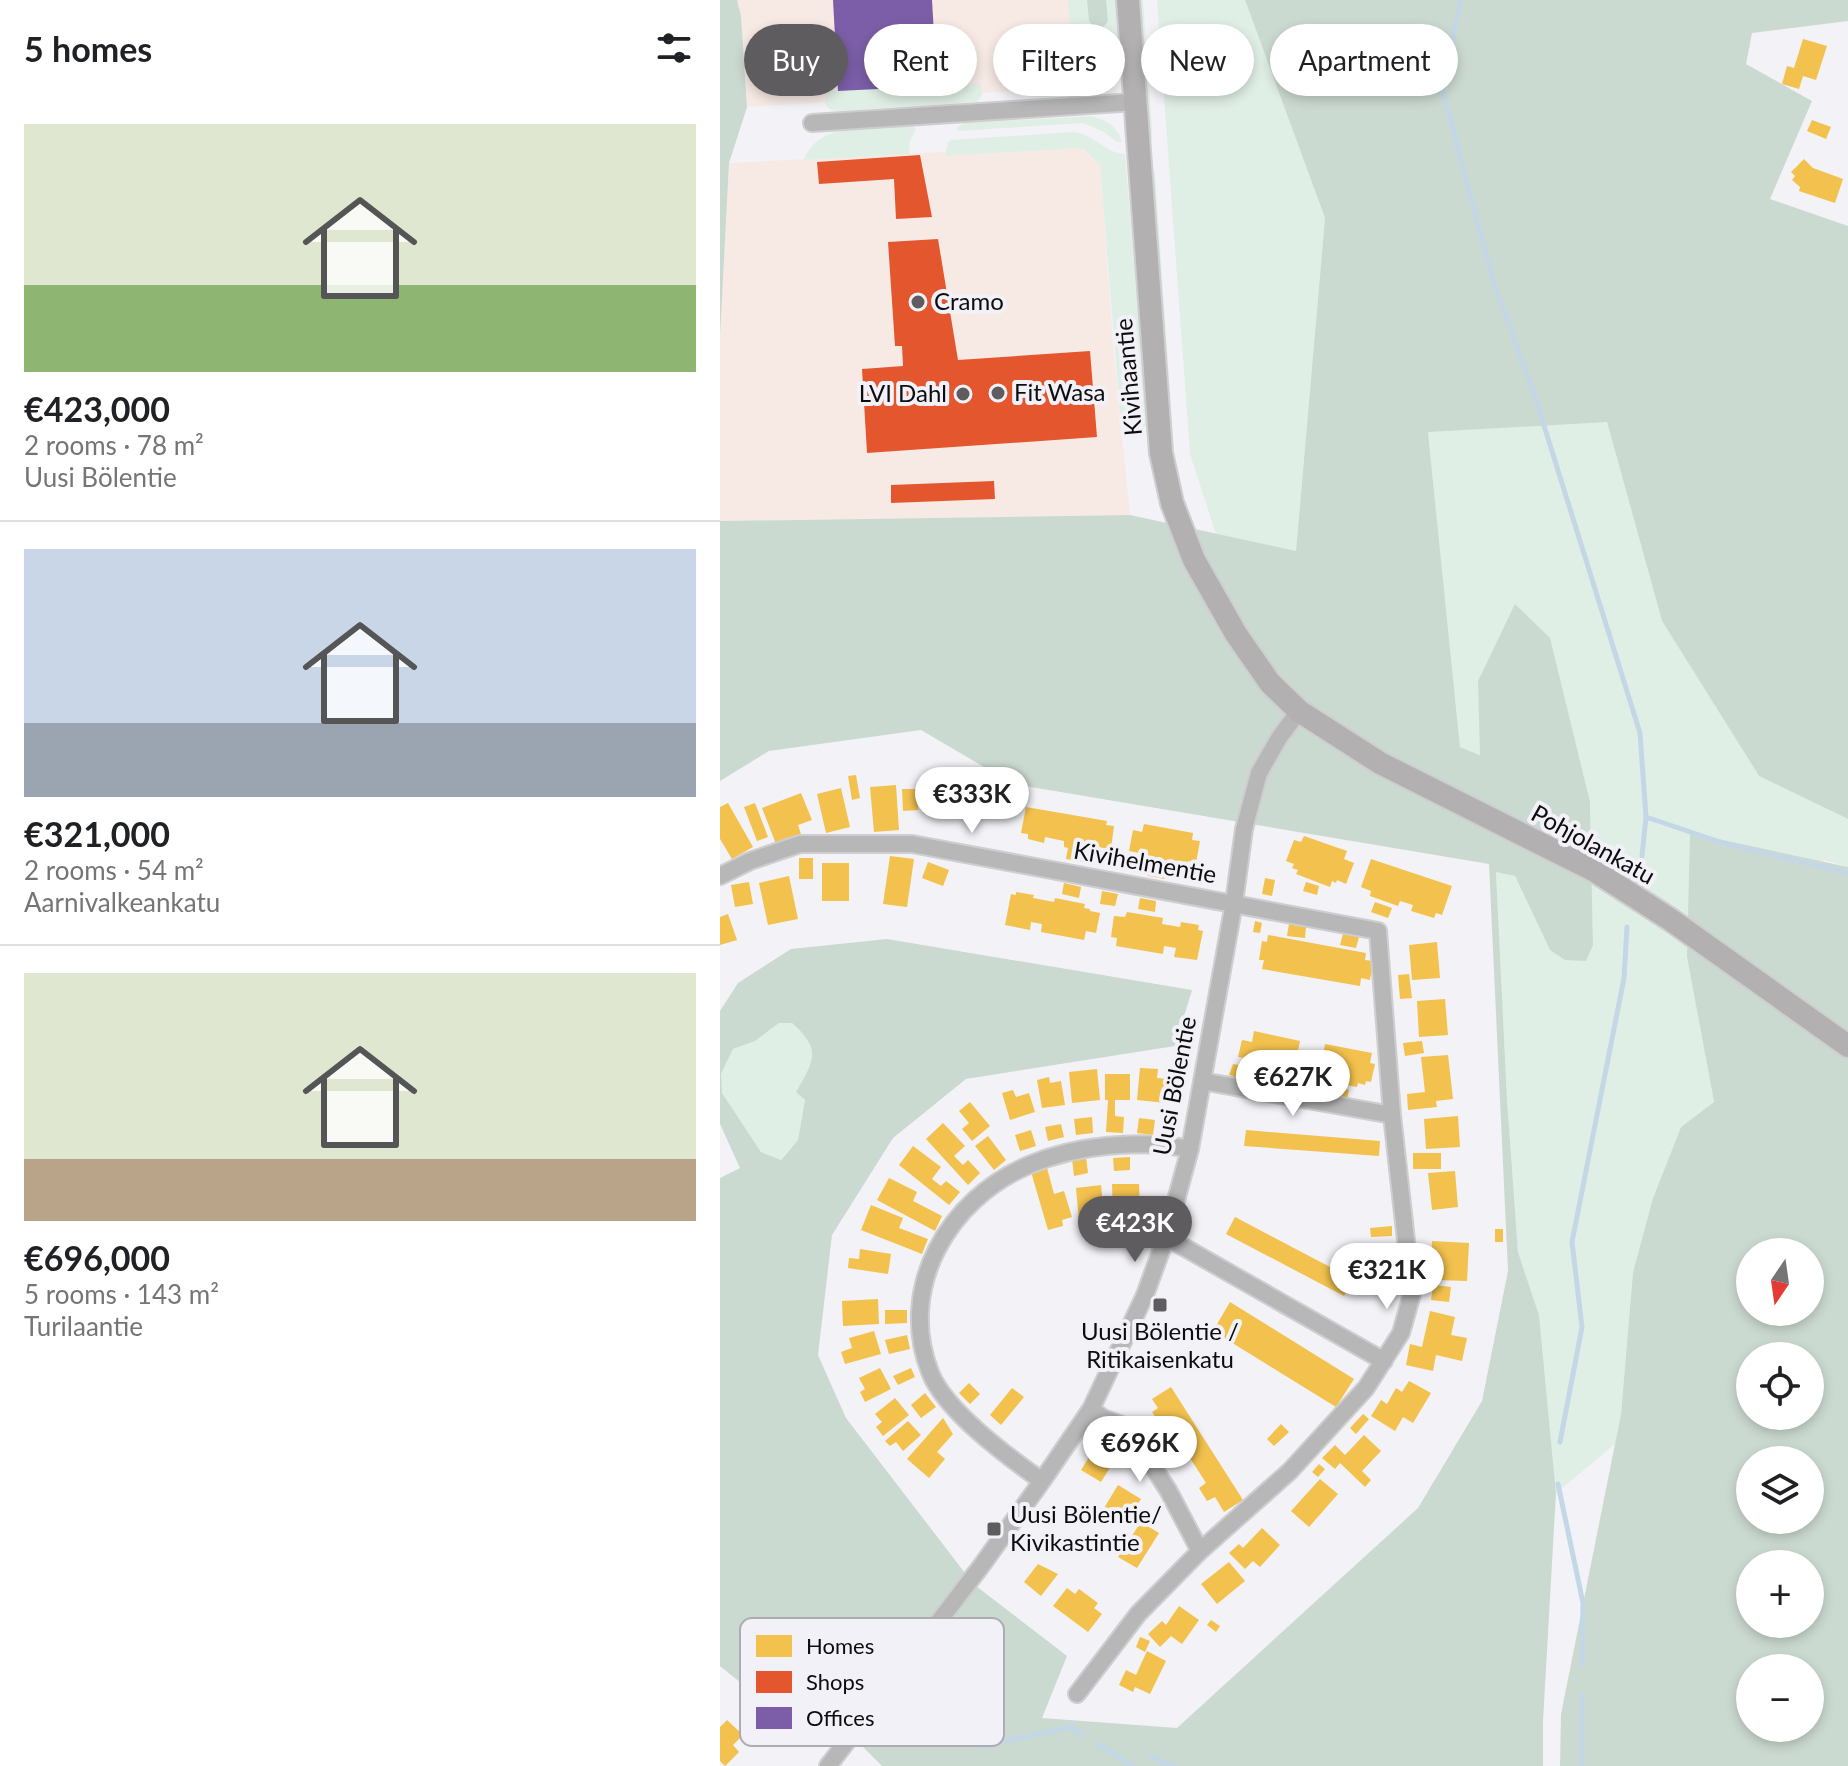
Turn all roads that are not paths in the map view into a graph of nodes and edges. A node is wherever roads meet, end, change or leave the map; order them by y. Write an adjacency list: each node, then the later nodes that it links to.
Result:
1 (1128, 0): 2 (main road, Kivihaantie)
2 (1135, 102): 3 (street); 4 (main road, Kivihaantie)
3 (812, 123)
4 (1299, 711): 6 (street, Uusi Bölentie); 7 (main road, Pohjolankatu)
5 (720, 876): 6 (street, Kivihelmentie)
6 (1234, 903): 8 (street, Uusi Bölentie); 9 (street, Kivihelmentie)
7 (1848, 1046)
8 (1202, 1081): 9 (street); 10 (street, Uusi Bölentie)
9 (1392, 1115): 12 (street)
10 (1190, 1149): 11 (street, Uusi Bölentie); 14 (street)
11 (1166, 1237): 12 (street); 13 (street, Uusi Bölentie)
12 (1384, 1361): 15 (street)
13 (1091, 1409): 14 (street, Uusi Bölentie); 15 (street)
14 (1042, 1481): 16 (street, Uusi Bölentie)
15 (1200, 1551): 17 (street)
16 (941, 1618)
17 (1077, 1694)
18 (843, 1746): 19 (street, Uusi Bölentie)
19 (828, 1766)

